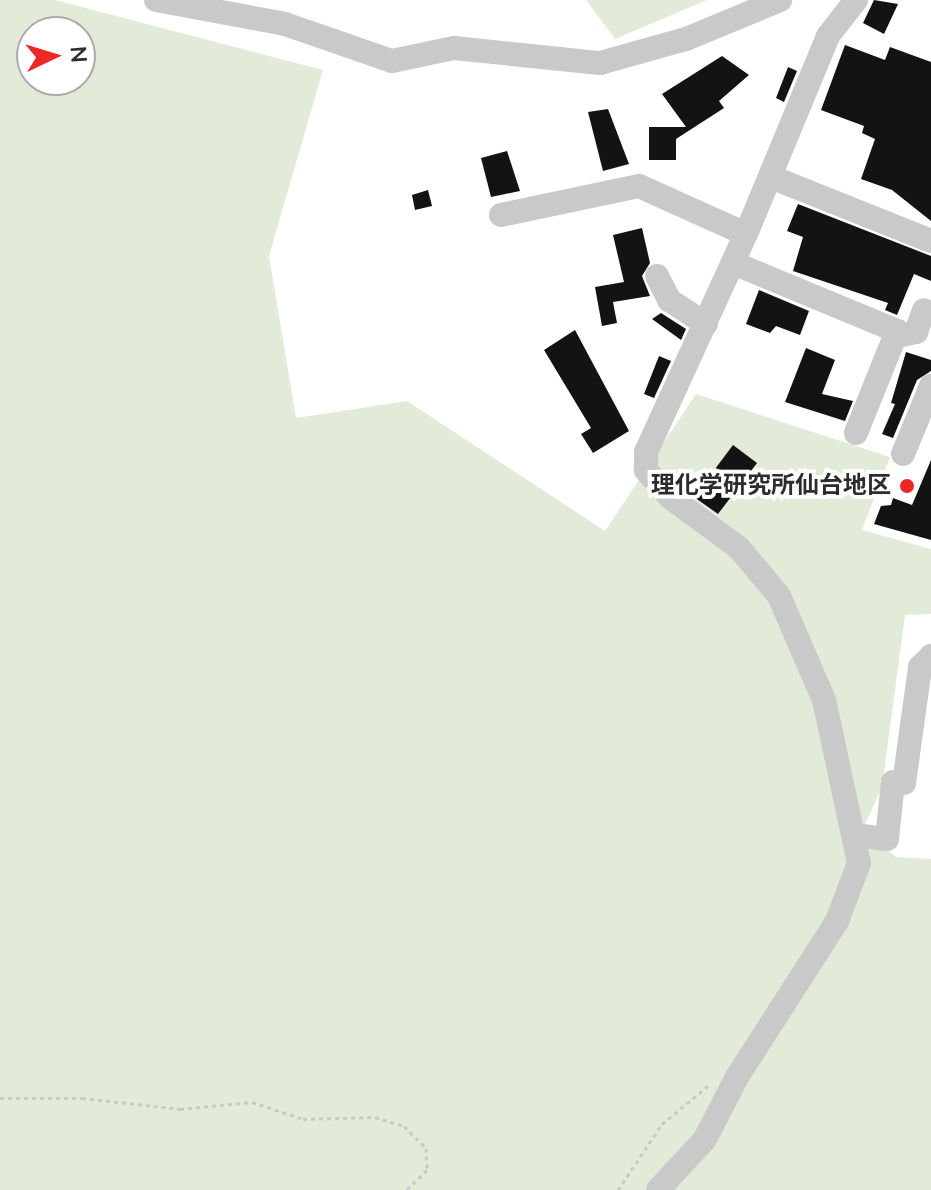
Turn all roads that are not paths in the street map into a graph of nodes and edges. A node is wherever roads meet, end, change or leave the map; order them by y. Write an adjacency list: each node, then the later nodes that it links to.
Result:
1 (156, 0): 2 (street)
2 (780, 0)
3 (856, 0): 4 (street)
4 (771, 177): 6 (street); 7 (street)
5 (501, 215): 6 (street)
6 (746, 234): 8 (street)
7 (931, 241)
8 (733, 263): 11 (street); 12 (street)
9 (657, 276): 11 (street)
10 (924, 310): 12 (street)
11 (706, 324): 17 (street)
12 (894, 337): 14 (street)
13 (931, 386): 15 (street)
14 (856, 433)
15 (903, 454)
16 (931, 656): 17 (street)
17 (854, 835): 18 (street)
18 (658, 1190)

